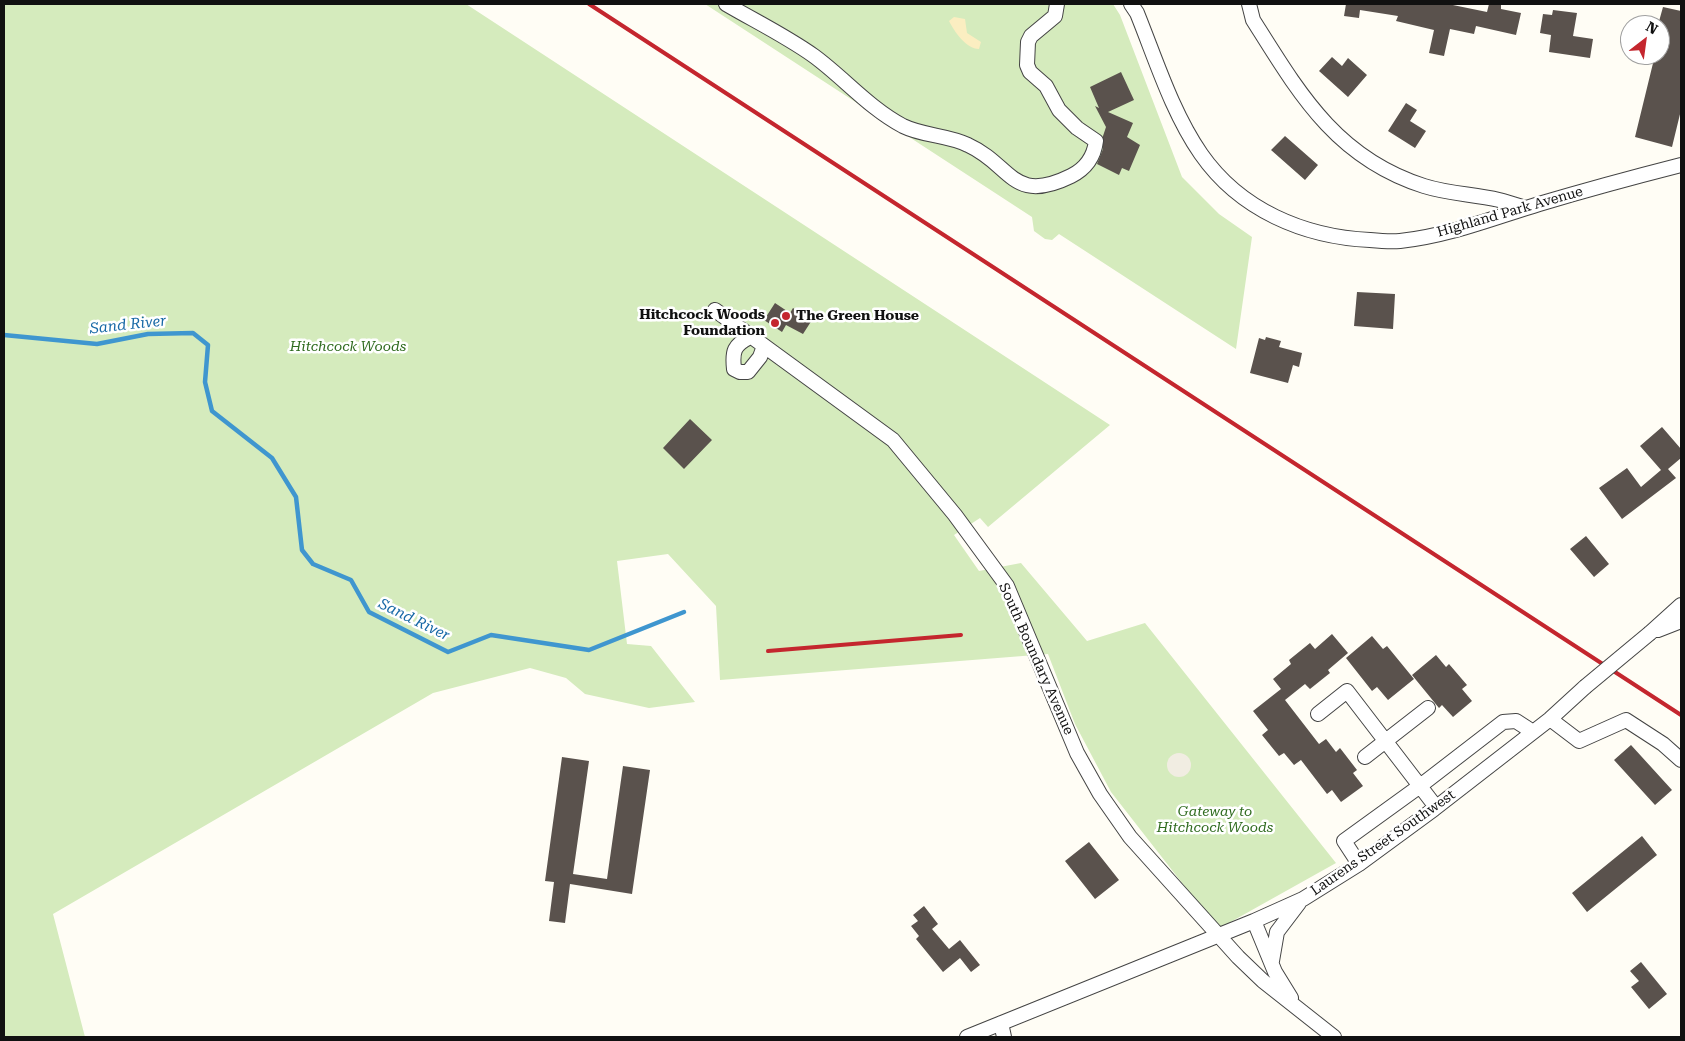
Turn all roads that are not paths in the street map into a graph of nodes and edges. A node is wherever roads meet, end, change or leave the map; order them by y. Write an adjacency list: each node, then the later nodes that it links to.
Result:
1 (726, 4): 2 (street)
2 (1057, 4)
3 (1131, 4): 6 (street, Highland Park Avenue)
4 (1249, 4): 6 (street)
5 (1681, 165): 6 (street, Highland Park Avenue)
6 (1524, 208)
7 (715, 310): 8 (street, South Boundary Avenue)
8 (750, 337): 9 (street, South Boundary Avenue); 9 (street)
9 (764, 346): 25 (street, South Boundary Avenue)
10 (1681, 605): 12 (street, Laurens Street Southwest)
11 (1681, 621): 12 (street, Laurens Street Southwest)
12 (1650, 632): 15 (street, Laurens Street Southwest, bridge)
13 (1428, 708): 17 (street)
14 (1318, 714): 17 (street)
15 (1550, 719): 16 (street, Laurens Street Southwest); 19 (street)
16 (1533, 732): 20 (street); 21 (street, Laurens Street Southwest)
17 (1386, 741): 18 (street); 20 (street)
18 (1365, 757)
19 (1681, 760)
20 (1420, 786): 21 (street); 22 (street)
21 (1436, 807): 22 (street, Laurens Street Southwest)
22 (1359, 864): 23 (street, Laurens Street Southwest)
23 (1303, 899): 24 (street, Laurens Street Southwest); 26 (street)
24 (1254, 921): 25 (street, Laurens Street Southwest); 26 (street)
25 (1218, 936): 27 (street, South Boundary Avenue); 28 (street, Laurens Street Southwest)
26 (1272, 962): 27 (street)
27 (1297, 1007): 31 (street, South Boundary Avenue)
28 (1001, 1023): 29 (street, Laurens Street Southwest); 30 (street)
29 (967, 1037)
30 (1004, 1037)
31 (1334, 1037)

